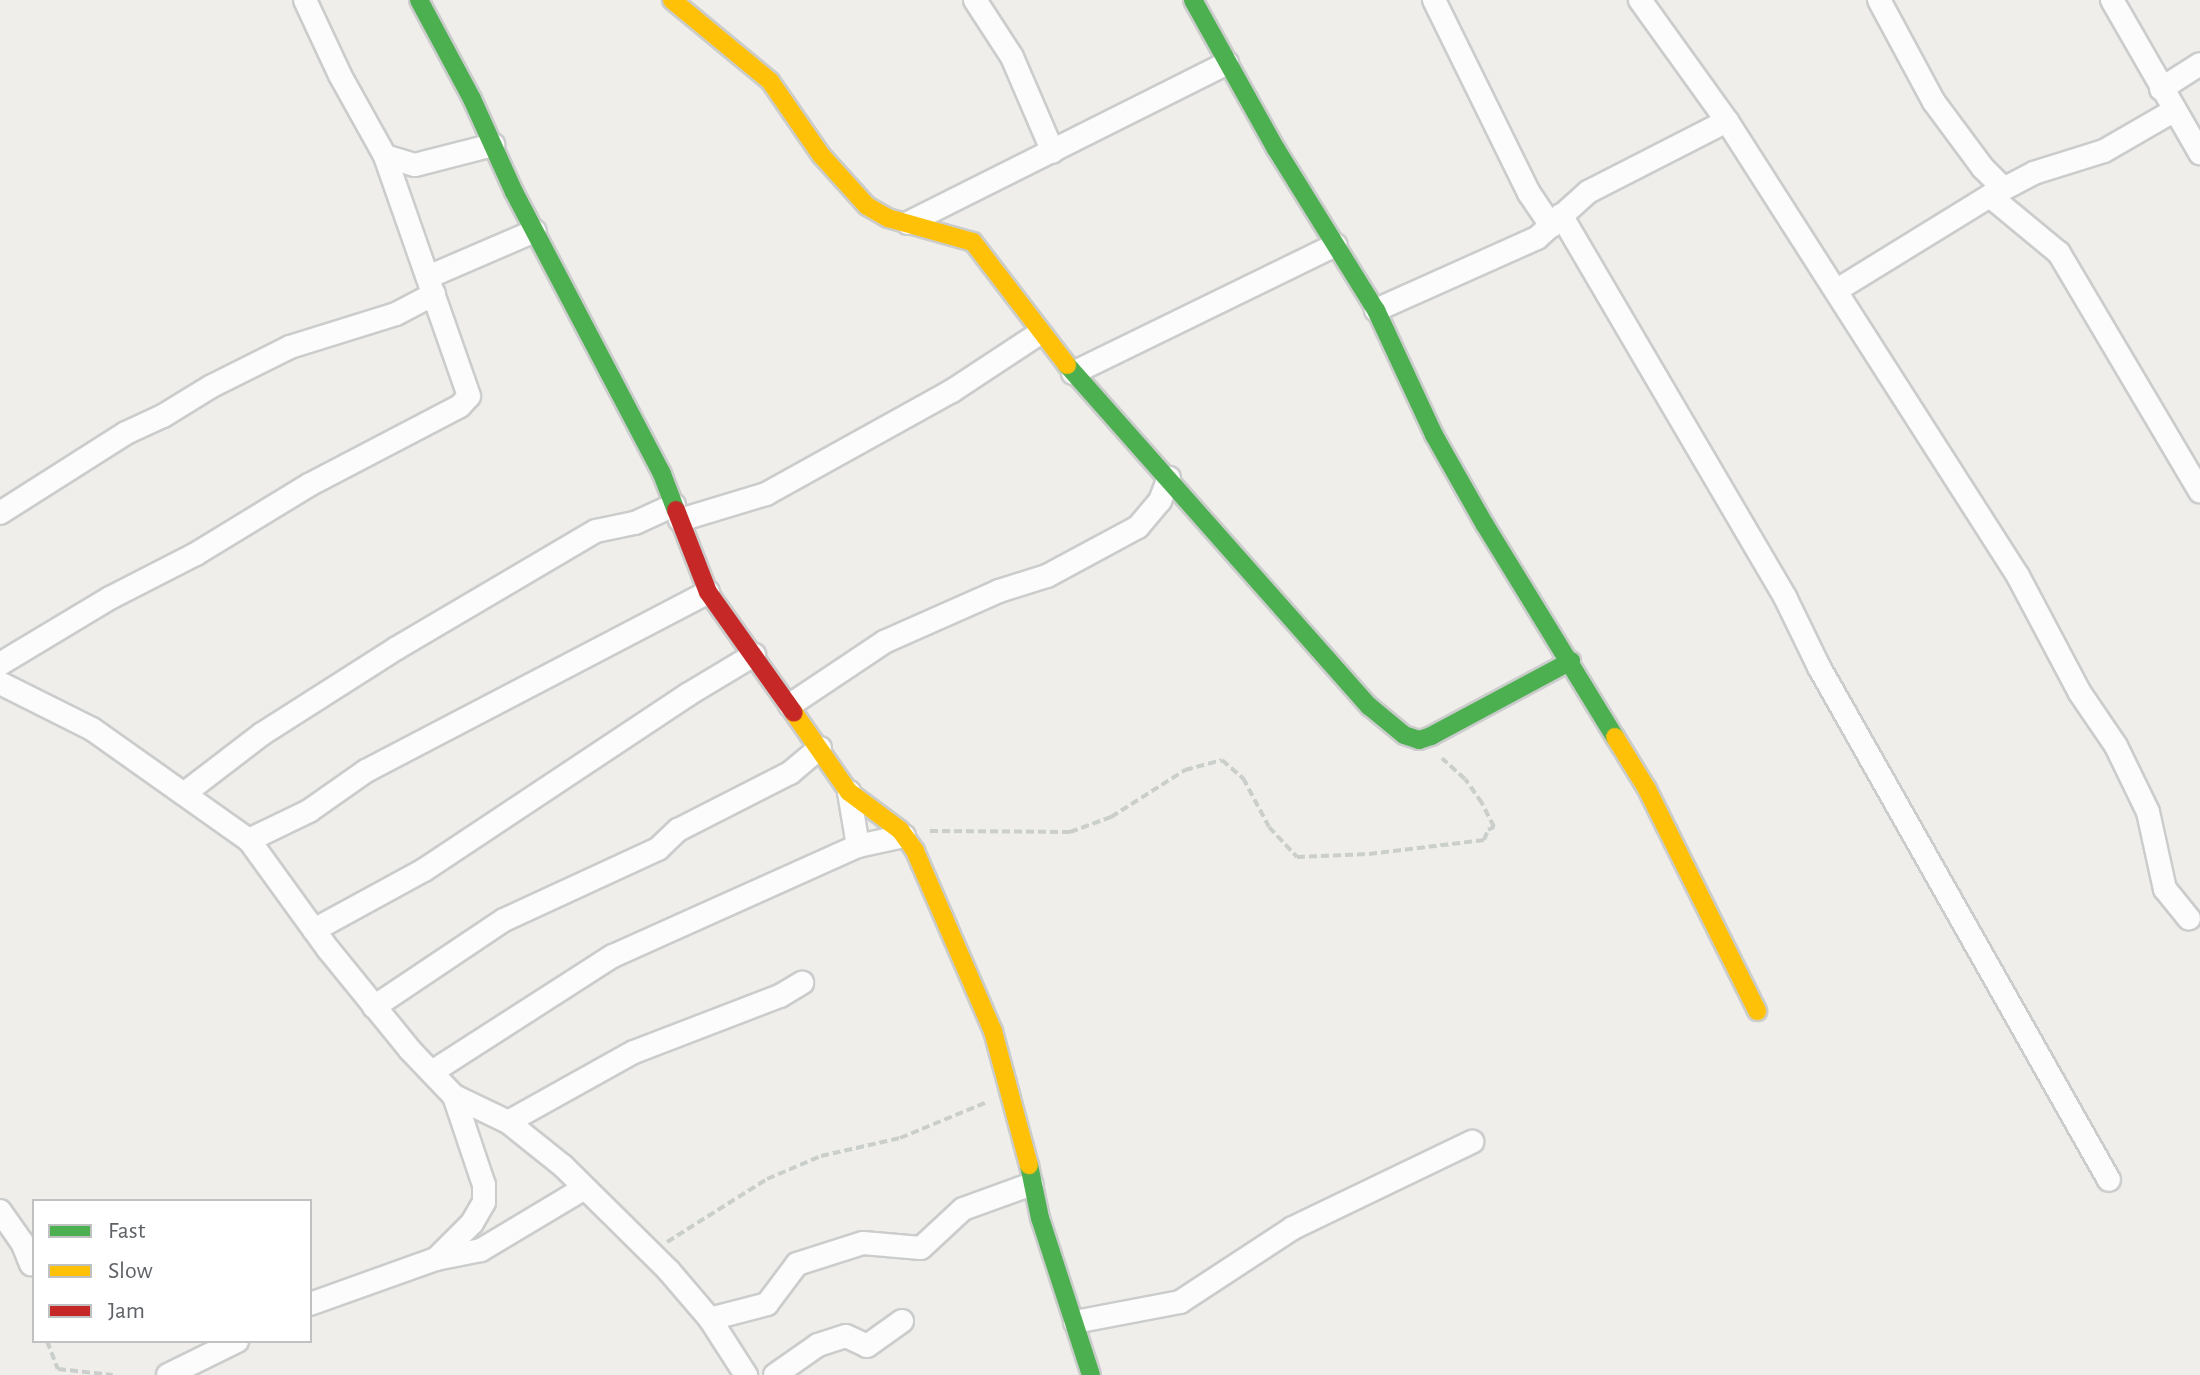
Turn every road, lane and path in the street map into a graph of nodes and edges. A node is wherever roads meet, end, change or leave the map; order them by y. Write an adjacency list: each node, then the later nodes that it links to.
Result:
1 (305, 0): 18 (street)
2 (419, 0): 15 (street)
3 (672, 0): 21 (street)
4 (975, 0): 16 (street)
5 (1434, 0): 20 (street)
6 (1640, 0): 14 (street)
7 (1879, 0): 19 (street)
8 (2112, 0): 12 (street)
9 (1202, 3): 10 (street)
10 (1227, 63): 16 (street); 23 (street)
11 (2200, 64): 12 (street)
12 (2161, 89): 13 (street)
13 (2175, 110): 17 (street); 19 (street)
14 (1727, 121): 20 (street); 25 (street)
15 (493, 145): 18 (street); 22 (street)
16 (1053, 152): 21 (street)
17 (2200, 153)
18 (385, 156): 24 (street)
19 (1996, 192): 25 (street); 30 (street)
20 (1556, 221): 26 (street); 56 (street)
21 (908, 223): 27 (street)
22 (535, 231): 24 (street); 31 (street)
23 (1335, 245): 26 (street); 28 (street)
24 (431, 286): 32 (street); 36 (street)
25 (1837, 290): 46 (street)
26 (1376, 310): 35 (street)
27 (1040, 333): 28 (street); 31 (street)
28 (1073, 373): 29 (street)
29 (1169, 478): 38 (street); 39 (street)
30 (2200, 491)
31 (677, 512): 33 (street); 42 (street)
32 (0, 513)
33 (708, 592): 34 (street); 44 (street)
34 (754, 655): 38 (street); 47 (street)
35 (1571, 661): 39 (street); 50 (street)
36 (0, 664)
37 (0, 683): 42 (street)
38 (790, 705): 40 (street)
39 (1419, 740): 43 (path)
40 (820, 748): 41 (street); 49 (street)
41 (849, 792): 43 (street); 45 (street)
42 (185, 793): 44 (street)
43 (902, 833): 45 (street); 52 (street)
44 (249, 840): 47 (street)
45 (858, 846): 51 (street)
46 (2189, 919)
47 (314, 930): 49 (street)
48 (802, 983): 54 (street)
49 (374, 1007): 51 (street)
50 (1757, 1011)
51 (432, 1072): 53 (street)
52 (1010, 1092): 57 (street); 60 (path)
53 (454, 1096): 54 (street); 61 (street)
54 (508, 1122): 58 (street)
55 (1472, 1142): 66 (street)
56 (2109, 1180)
57 (1032, 1184): 64 (street); 66 (street)
58 (583, 1189): 60 (street); 61 (street)
59 (0, 1211): 62 (street)
60 (645, 1247): 64 (street)
61 (436, 1259): 63 (street)
62 (31, 1264)
63 (312, 1303)
64 (710, 1319): 71 (street)
65 (902, 1321): 72 (street)
66 (1075, 1322): 73 (street)
67 (48, 1343): 69 (path)
68 (233, 1343): 70 (street)
69 (113, 1375)
70 (168, 1375)
71 (746, 1375)
72 (775, 1375)
73 (1091, 1375)

